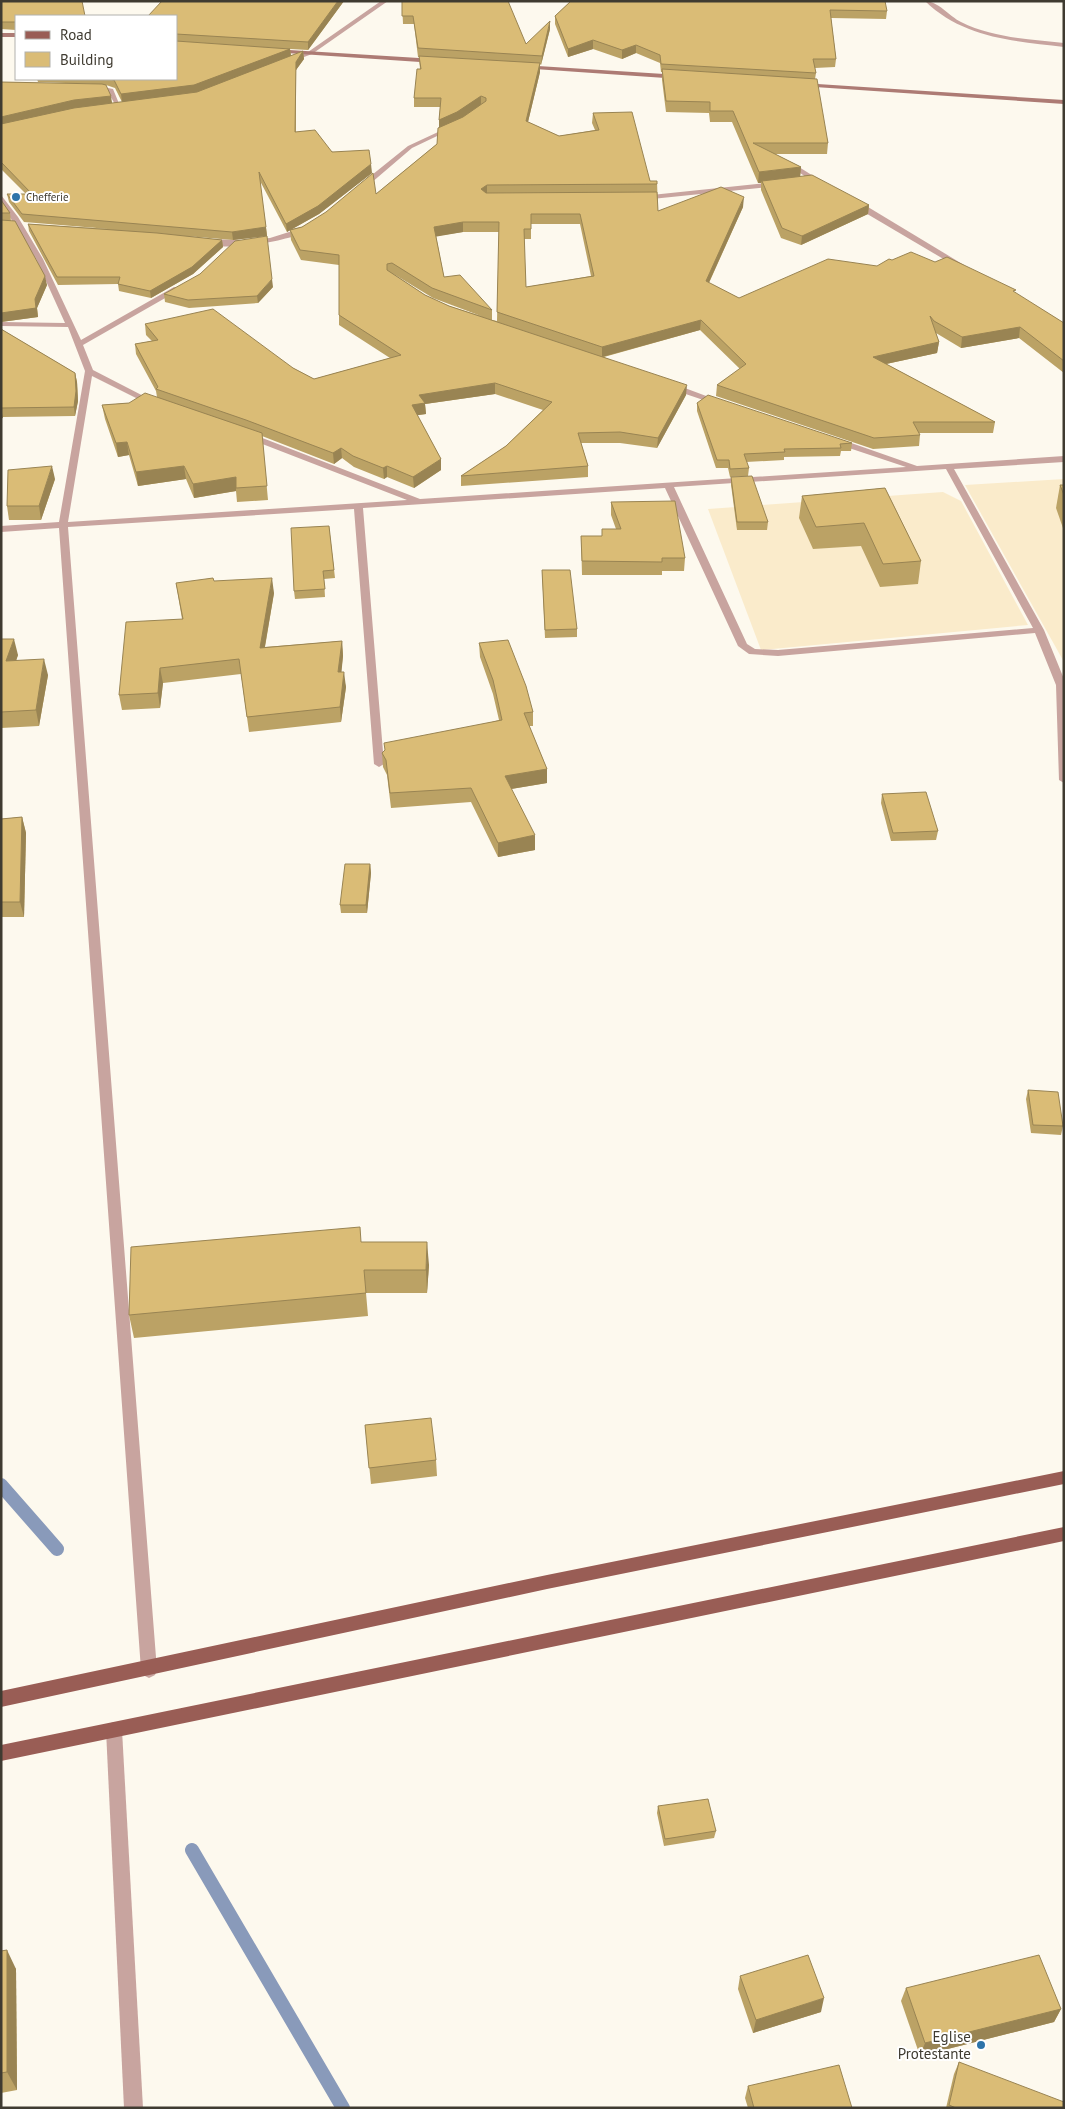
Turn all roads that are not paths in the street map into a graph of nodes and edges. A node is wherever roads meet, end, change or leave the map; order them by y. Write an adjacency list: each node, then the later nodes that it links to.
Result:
1 (385, 1): 7 (street)
2 (928, 1): 5 (street)
3 (1, 35): 4 (street)
4 (15, 36)
5 (1064, 45)
6 (262, 50): 7 (street)
7 (310, 53): 8 (street); 9 (street)
8 (439, 62)
9 (282, 63)
10 (518, 67): 11 (street)
11 (687, 78)
12 (796, 85): 14 (street)
13 (88, 87): 16 (street)
14 (1064, 102)
15 (127, 104): 16 (street)
16 (118, 105): 17 (street)
17 (109, 106)
18 (460, 124): 24 (street)
19 (789, 163): 20 (street)
20 (816, 180): 21 (street); 23 (street)
21 (806, 181)
22 (787, 183): 26 (street)
23 (833, 190)
24 (352, 194)
25 (1, 196): 30 (street)
26 (631, 199)
27 (850, 200): 35 (street)
28 (315, 223): 33 (street)
29 (8, 225): 30 (street)
30 (22, 225): 31 (street); 38 (street)
31 (31, 226)
32 (196, 240): 33 (street)
33 (233, 244): 34 (street)
34 (226, 251)
35 (970, 270)
36 (189, 283): 39 (street)
37 (1, 324): 38 (street)
38 (70, 325): 39 (street)
39 (79, 344): 40 (street)
40 (89, 371): 42 (street); 52 (street)
41 (658, 382): 43 (street)
42 (161, 406)
43 (732, 406)
44 (234, 431): 50 (street)
45 (826, 438): 48 (street)
46 (1064, 459): 47 (street)
47 (949, 467): 48 (street); 54 (street)
48 (920, 469): 49 (street)
49 (669, 486): 50 (street); 54 (street)
50 (420, 502): 51 (street)
51 (358, 507): 52 (street); 56 (street)
52 (63, 525): 53 (street); 60 (street)
53 (1, 529)
54 (1039, 630): 55 (street)
55 (1062, 686): 57 (street)
56 (379, 764)
57 (1064, 780)
58 (1064, 1477): 60 (main road)
59 (1064, 1534): 62 (main road)
60 (150, 1670): 61 (main road)
61 (1, 1699)
62 (114, 1730): 63 (main road); 64 (street)
63 (1, 1753)
64 (134, 2108)

